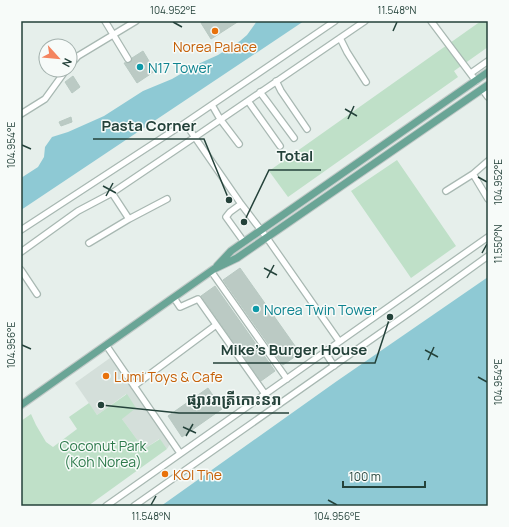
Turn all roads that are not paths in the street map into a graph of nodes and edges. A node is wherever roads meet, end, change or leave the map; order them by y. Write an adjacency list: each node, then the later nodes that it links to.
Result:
1 (105, 21): 6 (street)
2 (136, 21): 6 (street)
3 (335, 21): 21 (street)
4 (365, 21): 7 (street)
5 (431, 21): 12 (street)
6 (113, 36): 8 (street); 9 (street)
7 (340, 38): 14 (street); 16 (street)
8 (78, 56)
9 (128, 59)
10 (488, 61): 12 (street)
11 (488, 72): 15 (main road)
12 (471, 73): 15 (street)
13 (60, 78): 22 (street)
14 (276, 81): 18 (street); 25 (street)
15 (476, 81): 39 (main road)
16 (366, 82)
17 (485, 87): 19 (street); 41 (main road)
18 (260, 92): 20 (street); 27 (street)
19 (488, 97)
20 (248, 101): 23 (street); 29 (street)
21 (212, 105): 23 (street); 24 (street)
22 (22, 111)
23 (220, 119): 26 (street); 28 (street)
24 (185, 123): 26 (street); 38 (street)
25 (307, 129)
26 (195, 137): 33 (street); 36 (street)
27 (294, 138)
28 (239, 144)
29 (280, 146)
30 (488, 161): 31 (street)
31 (473, 174): 32 (street); 35 (street)
32 (446, 190)
33 (112, 193): 37 (street); 44 (street)
34 (167, 199): 37 (street)
35 (488, 199)
36 (241, 204): 39 (street); 42 (street)
37 (129, 219): 43 (street)
38 (21, 230)
39 (261, 230): 41 (street); 42 (main road)
40 (488, 237): 51 (street)
41 (267, 238): 47 (main road); 51 (street)
42 (244, 242): 47 (main road)
43 (89, 243)
44 (21, 252)
45 (488, 256): 54 (street)
46 (21, 270): 48 (street)
47 (213, 270): 49 (main road); 55 (street)
48 (38, 294)
49 (174, 298): 50 (street); 52 (main road)
50 (216, 325): 56 (street); 57 (street)
51 (339, 341): 53 (street)
52 (106, 345): 56 (street); 58 (main road)
53 (325, 352): 54 (street); 55 (street)
54 (334, 366): 61 (street)
55 (287, 379): 57 (street)
56 (134, 386): 59 (street)
57 (265, 394): 59 (street)
58 (21, 405)
59 (180, 453): 60 (street)
60 (106, 506)
61 (134, 506)

